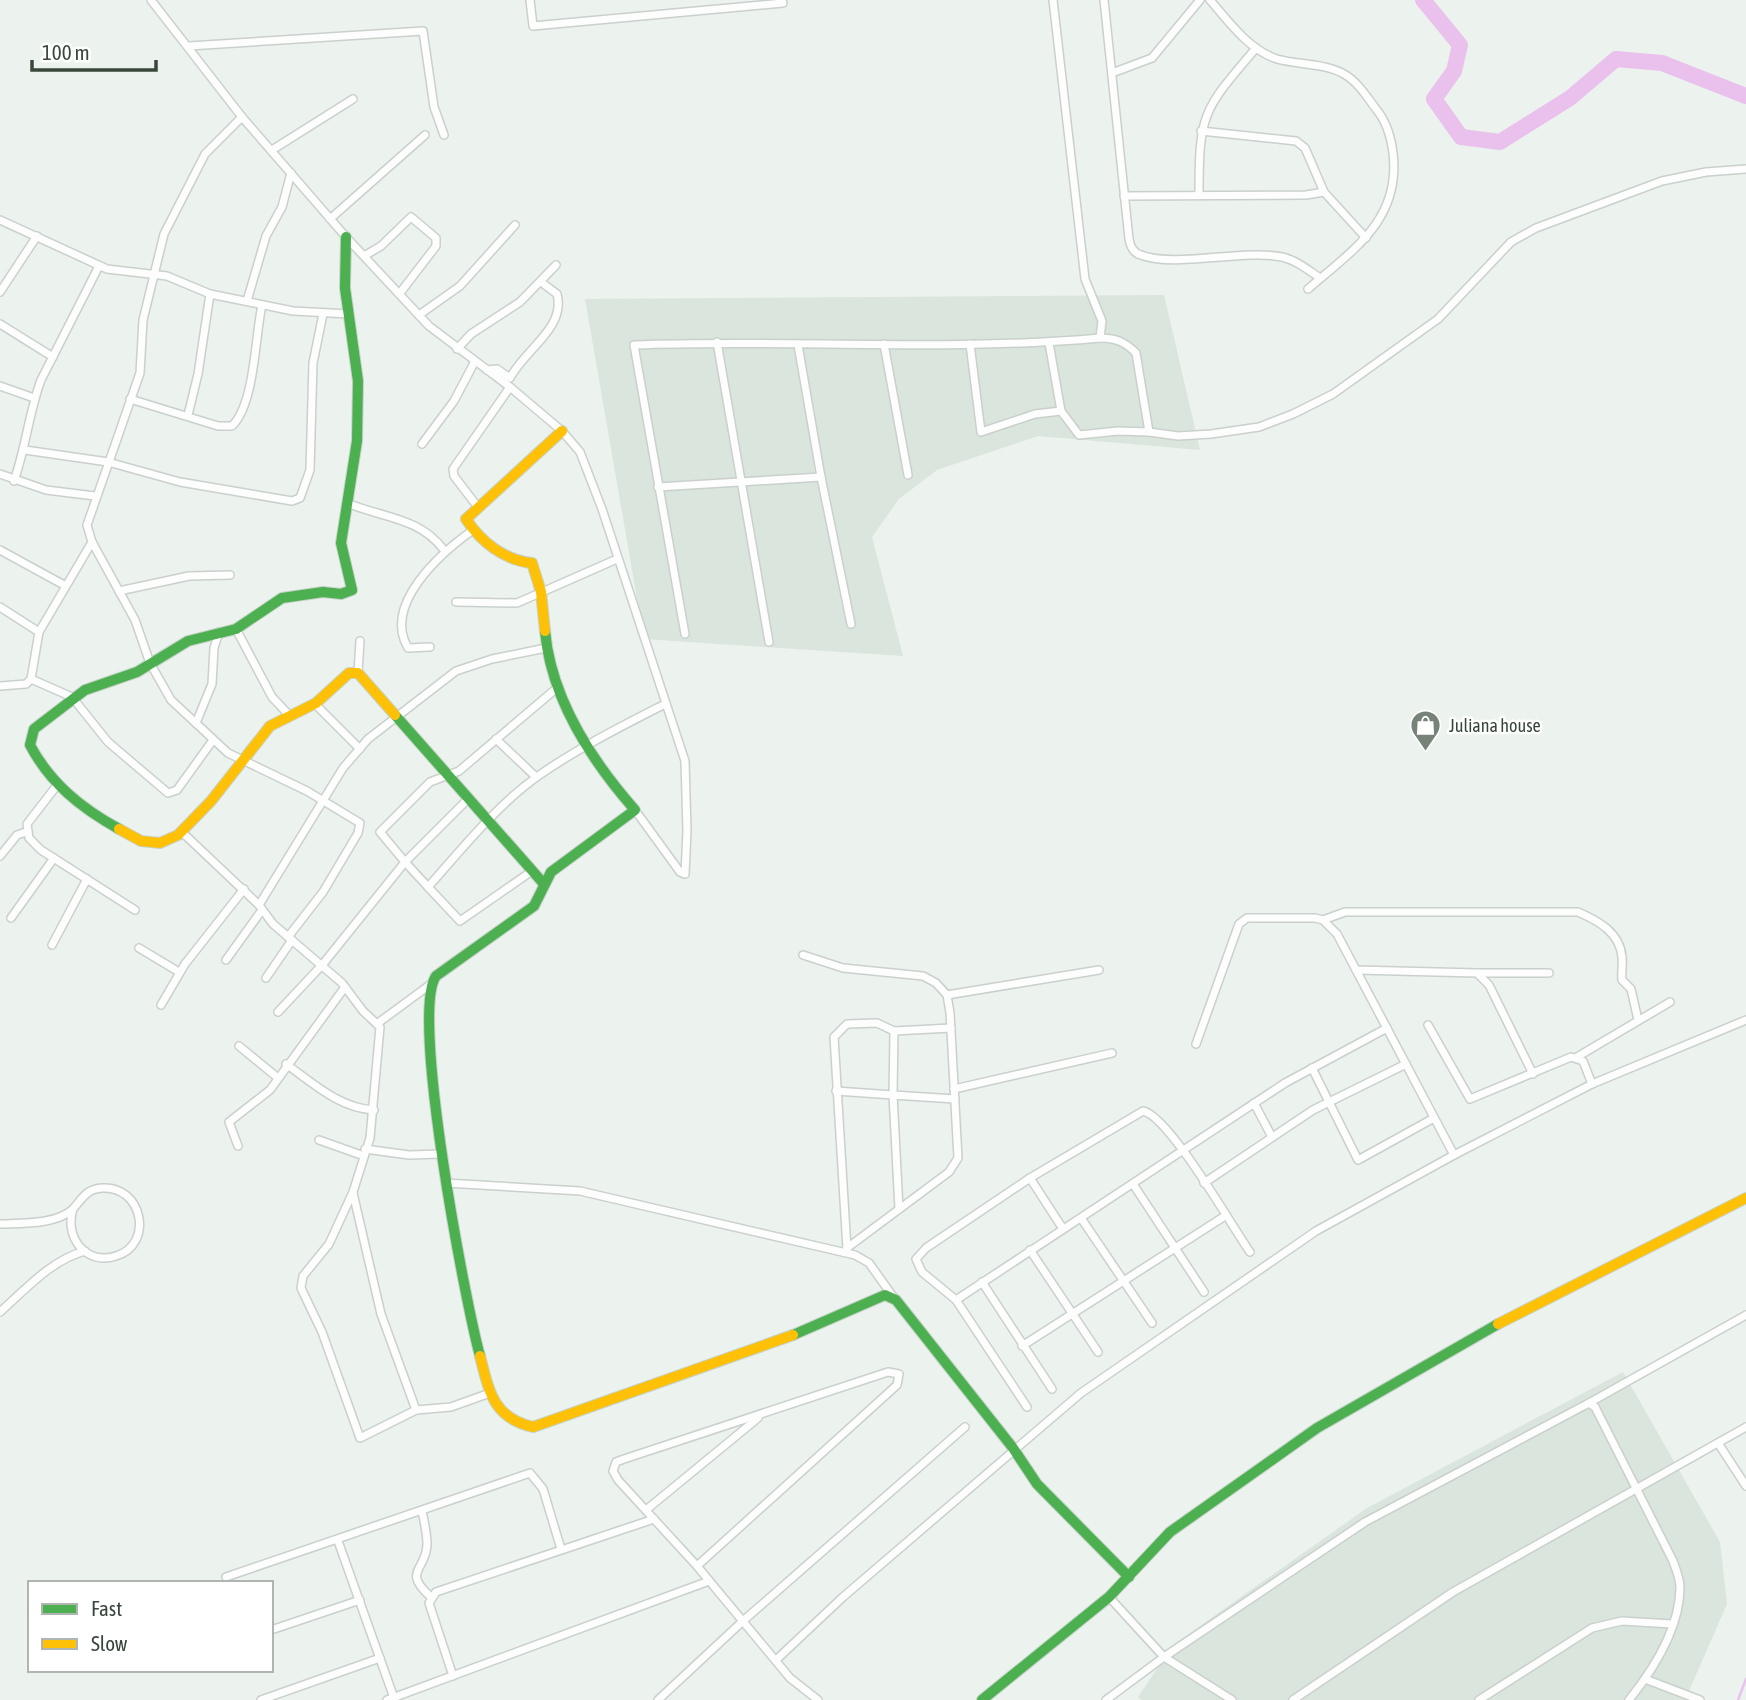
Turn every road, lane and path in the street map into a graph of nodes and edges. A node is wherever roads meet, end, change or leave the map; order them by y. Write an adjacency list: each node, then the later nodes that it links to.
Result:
1 (151, 0): 8 (street)
2 (530, 0): 7 (street)
3 (1053, 0): 44 (street)
4 (1104, 0): 10 (street)
5 (1200, 0): 10 (street)
6 (1210, 0): 9 (street)
7 (783, 3)
8 (188, 46): 12 (street); 15 (street)
9 (1256, 48): 13 (street); 27 (street)
10 (1112, 73): 21 (street)
11 (353, 99): 16 (street)
12 (242, 117): 16 (street); 31 (street)
13 (1201, 131): 19 (street); 20 (street)
14 (425, 135): 22 (street)
15 (444, 135)
16 (272, 150): 18 (street)
17 (1746, 169): 61 (street)
18 (291, 173): 22 (street); 38 (street)
19 (1324, 192): 20 (street); 27 (street)
20 (1199, 195): 21 (street)
21 (1124, 196): 32 (street)
22 (330, 219): 26 (street)
23 (0, 220): 25 (street)
24 (515, 225): 42 (street)
25 (37, 236): 30 (street); 35 (street)
26 (346, 237): 28 (street); 41 (street)
27 (1366, 238): 32 (street)
28 (364, 257): 36 (street); 36 (street)
29 (556, 265): 33 (street)
30 (99, 266): 31 (street); 51 (street)
31 (155, 274): 37 (street); 57 (street)
32 (1320, 278): 34 (street)
33 (541, 282): 50 (street); 53 (street)
34 (1308, 289)
35 (0, 292)
36 (400, 293): 42 (street)
37 (210, 294): 38 (street); 59 (street)
38 (247, 301): 39 (street)
39 (262, 305): 40 (street); 59 (street)
40 (323, 314): 41 (street); 64 (street)
41 (349, 314): 72 (street)
42 (419, 315): 50 (street)
43 (0, 324): 51 (street)
44 (1100, 338): 46 (street); 61 (street)
45 (717, 342): 49 (street); 69 (street); 70 (street)
46 (1049, 343): 48 (street); 58 (street)
47 (884, 344): 48 (street); 49 (street); 66 (street)
48 (970, 344): 58 (street)
49 (799, 345): 67 (street)
50 (457, 349): 52 (street)
51 (53, 357): 56 (street)
52 (474, 363): 53 (street); 62 (street)
53 (486, 370): 55 (street)
54 (0, 386): 56 (street)
55 (510, 387): 60 (street); 73 (street)
56 (34, 398): 63 (street)
57 (130, 399): 59 (street); 64 (street)
58 (1061, 411): 61 (street)
59 (188, 415)
60 (562, 431): 73 (street); 78 (street)
61 (1149, 432)
62 (422, 444)
63 (25, 450): 64 (street); 68 (street)
64 (108, 462): 71 (street)
65 (0, 474): 68 (street)
66 (908, 475)
67 (821, 477): 69 (street); 85 (street)
68 (14, 481): 71 (street)
69 (742, 481): 70 (street); 91 (street)
70 (658, 487): 89 (street)
71 (95, 496): 75 (street)
72 (348, 503): 77 (street); 86 (street)
73 (478, 506): 74 (street)
74 (473, 530): 77 (street); 82 (street)
75 (92, 542): 80 (street); 81 (street)
76 (0, 550): 80 (street)
77 (444, 550): 92 (street)
78 (617, 559): 82 (street); 101 (street)
79 (230, 575): 81 (street)
80 (64, 585): 87 (street)
81 (119, 590): 94 (street)
82 (541, 592): 83 (street); 93 (street)
83 (456, 602)
84 (0, 607): 87 (street)
85 (851, 624)
86 (236, 629): 88 (street); 102 (street)
87 (39, 632): 96 (street)
88 (219, 632): 94 (street); 104 (street)
89 (685, 634)
90 (360, 641): 95 (street)
91 (769, 642)
92 (430, 646)
93 (546, 648): 98 (street); 103 (street)
94 (150, 663): 99 (street); 104 (street)
95 (358, 673): 100 (street); 103 (street)
96 (31, 679): 97 (street); 99 (street)
97 (0, 685)
98 (558, 687): 105 (street); 107 (street)
99 (72, 697): 106 (street); 112 (street)
100 (315, 704): 102 (street); 108 (street)
101 (665, 704): 107 (street); 115 (street)
102 (288, 714): 109 (street)
103 (396, 717): 108 (street); 110 (street)
104 (196, 723): 106 (street)
105 (496, 739): 110 (street); 111 (street)
106 (213, 740): 109 (street)
107 (586, 746): 111 (street); 115 (street)
108 (360, 748): 114 (street)
109 (238, 760): 114 (street); 118 (street)
110 (449, 776): 113 (street); 121 (street)
111 (536, 777): 116 (street)
112 (58, 785): 117 (street); 118 (street)
113 (468, 799): 116 (street); 121 (street)
114 (323, 800): 127 (street); 131 (street)
115 (635, 810): 124 (street)
116 (487, 822): 122 (street); 125 (street)
117 (26, 832): 119 (street); 120 (street)
118 (184, 834): 126 (street)
119 (0, 856)
120 (54, 858): 123 (street); 129 (street)
121 (405, 862): 125 (street); 136 (street)
122 (531, 871): 124 (street); 125 (street)
123 (87, 879): 128 (street); 132 (street)
124 (544, 884): 143 (street)
125 (428, 887)
126 (243, 889): 127 (street); 139 (street)
127 (261, 908): 131 (street); 135 (street)
128 (135, 910)
129 (11, 918)
130 (1323, 920): 138 (street); 149 (street); 156 (street)
131 (290, 938): 136 (street); 142 (street)
132 (52, 945)
133 (139, 948): 139 (street)
134 (803, 955): 145 (street)
135 (226, 960)
136 (323, 964): 144 (street); 148 (street)
137 (1100, 970): 145 (street)
138 (1356, 970): 140 (street); 154 (street)
139 (179, 972): 147 (street)
140 (1477, 973): 141 (street); 163 (street)
141 (1549, 973)
142 (266, 978)
143 (431, 984): 151 (street); 179 (street)
144 (345, 986): 151 (street); 160 (street)
145 (947, 995): 153 (street)
146 (1670, 1002): 149 (street)
147 (161, 1005)
148 (278, 1012)
149 (1638, 1020): 159 (street)
150 (1746, 1020): 165 (street)
151 (378, 1023): 172 (street)
152 (1428, 1025): 163 (street)
153 (951, 1028): 155 (street); 166 (street)
154 (1387, 1028): 161 (street); 162 (street)
155 (894, 1031): 167 (street); 168 (street)
156 (1196, 1044)
157 (239, 1046): 164 (street)
158 (1112, 1053): 166 (street)
159 (1577, 1057): 163 (street); 165 (street)
160 (286, 1064): 164 (street); 172 (street)
161 (1406, 1064): 170 (street); 173 (street)
162 (1312, 1068): 170 (street); 171 (street)
163 (1533, 1074)
164 (278, 1078): 176 (street)
165 (1592, 1084): 180 (street)
166 (954, 1089): 169 (street)
167 (836, 1091): 168 (street); 196 (street)
168 (894, 1095): 169 (street); 188 (street)
169 (955, 1098): 188 (street)
170 (1328, 1102): 173 (street); 174 (street)
171 (1254, 1103): 174 (street); 177 (street)
172 (374, 1110): 178 (street)
173 (1434, 1118): 180 (street)
174 (1272, 1137): 183 (street)
175 (319, 1140): 178 (street)
176 (238, 1146)
177 (1183, 1151): 181 (street); 183 (street); 184 (street)
178 (364, 1153): 179 (street); 185 (street)
179 (441, 1154): 182 (street)
180 (1454, 1156): 218 (street)
181 (1030, 1178): 192 (street); 202 (street)
182 (446, 1183): 196 (street); 210 (street)
183 (1204, 1183): 189 (street)
184 (1133, 1184): 190 (street); 193 (street)
185 (353, 1192): 213 (street); 213 (street)
186 (1746, 1198): 228 (street)
187 (72, 1209): 191 (street); 195 (street); 195 (street)
188 (899, 1209): 196 (street)
189 (1225, 1216): 193 (street); 197 (street)
190 (1081, 1218): 192 (street); 198 (street)
191 (0, 1224)
192 (1063, 1229): 194 (street)
193 (1173, 1247): 198 (street); 200 (street)
194 (1030, 1250): 199 (street); 204 (street)
195 (85, 1251): 203 (street)
196 (847, 1251): 201 (street)
197 (1250, 1252)
198 (1121, 1280): 204 (street); 206 (street)
199 (982, 1282): 202 (street); 207 (street)
200 (1204, 1292)
201 (895, 1300): 210 (street); 218 (street)
202 (956, 1300): 212 (street)
203 (0, 1312)
204 (1072, 1312): 207 (street); 208 (street)
205 (1746, 1315): 211 (street)
206 (1152, 1323)
207 (1022, 1346): 209 (street)
208 (1098, 1352)
209 (1052, 1390)
210 (489, 1392): 213 (street)
211 (1589, 1403): 220 (street); 236 (street)
212 (1027, 1407)
213 (416, 1410)
214 (762, 1415): 221 (street); 221 (street); 226 (street)
215 (965, 1427): 233 (street)
216 (1746, 1427): 217 (street)
217 (1718, 1443): 219 (street); 220 (street)
218 (1013, 1448): 228 (street); 238 (street)
219 (1746, 1486)
220 (1636, 1490): 234 (street); 248 (street)
221 (646, 1510): 223 (street)
222 (422, 1511): 224 (street); 225 (street); 230 (street)
223 (654, 1519): 225 (street); 226 (street)
224 (338, 1541): 227 (street); 232 (street)
225 (561, 1549): 230 (street)
226 (696, 1566): 229 (street)
227 (226, 1577)
228 (1129, 1577): 231 (street)
229 (709, 1581): 233 (street); 239 (street)
230 (431, 1597): 239 (street)
231 (1109, 1597): 236 (street); 245 (street)
232 (360, 1600): 235 (street); 237 (street)
233 (744, 1620): 238 (street); 243 (street)
234 (1672, 1624): 240 (street); 249 (street)
235 (273, 1629)
236 (1164, 1657): 246 (street); 247 (street)
237 (380, 1658): 241 (street); 242 (street)
238 (776, 1660): 244 (street)
239 (453, 1676): 241 (street)
240 (1645, 1679): 250 (street); 251 (street)
241 (390, 1699)
242 (261, 1700)
243 (659, 1700)
244 (818, 1700)
245 (982, 1700)
246 (1107, 1700)
247 (1232, 1700)
248 (1293, 1700)
249 (1479, 1700)
250 (1629, 1700)
251 (1700, 1700)

